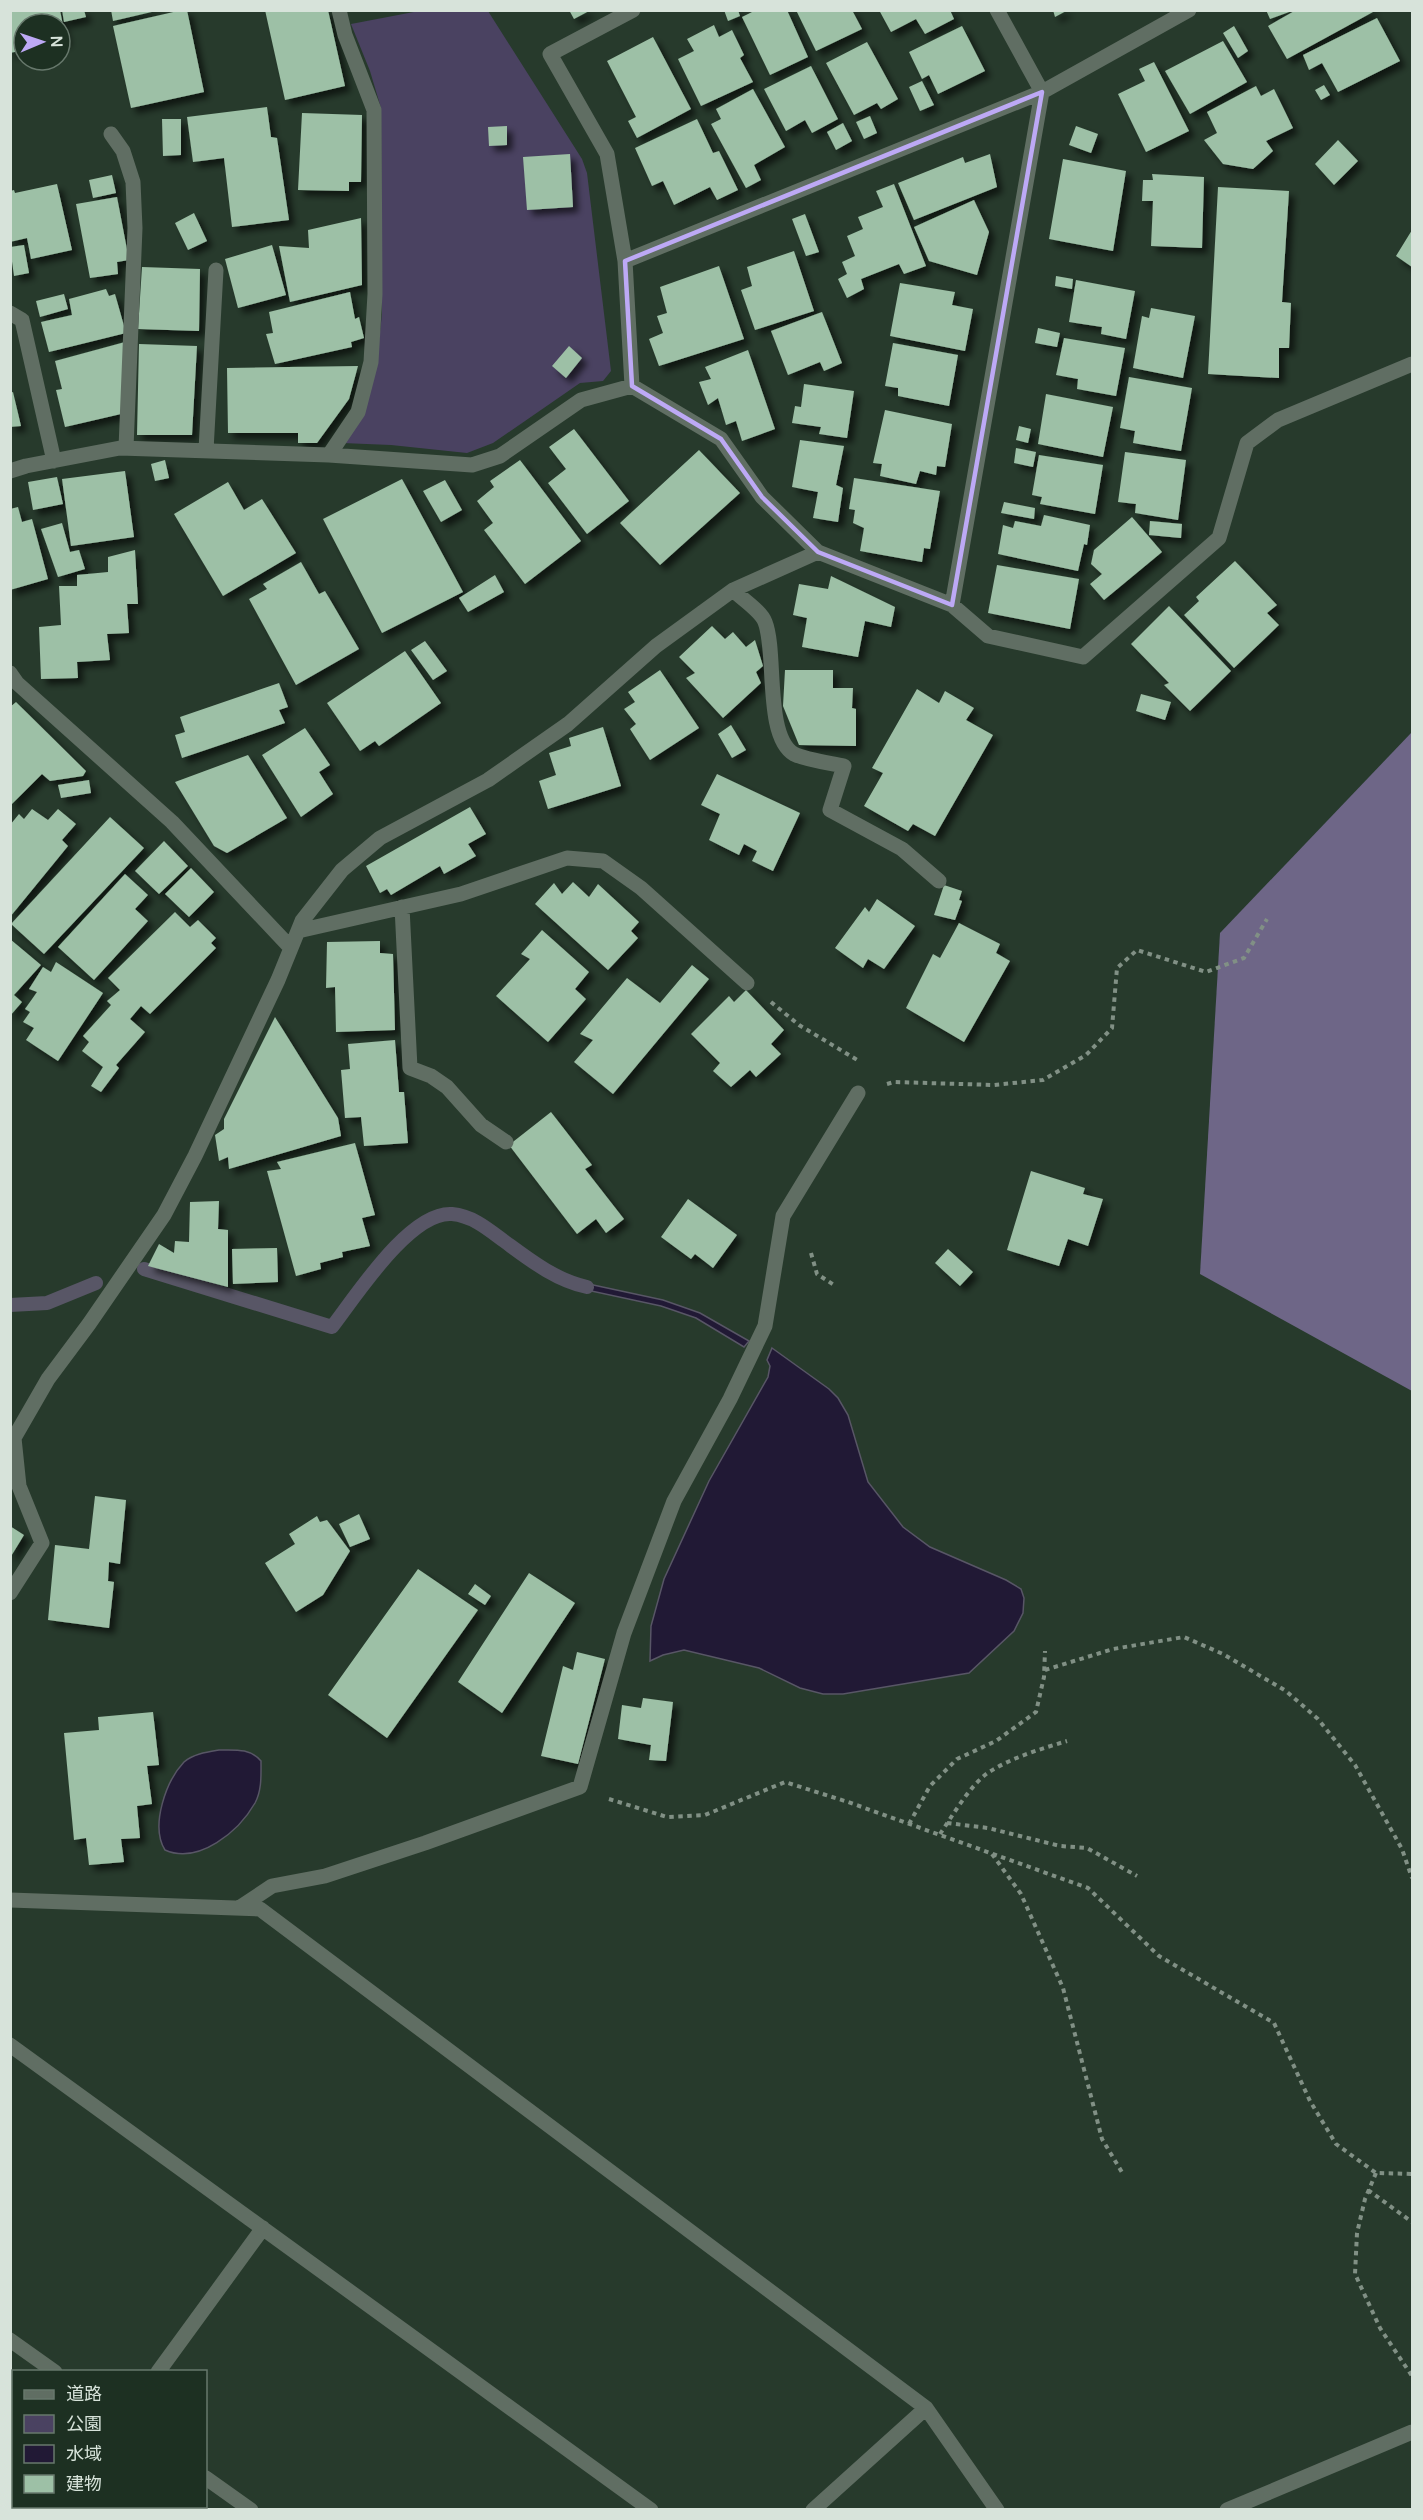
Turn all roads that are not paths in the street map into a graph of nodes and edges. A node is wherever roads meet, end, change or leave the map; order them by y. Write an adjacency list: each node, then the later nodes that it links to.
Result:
1 (339, 10): 14 (street)
2 (633, 10): 7 (street)
3 (997, 10): 5 (street)
4 (1189, 10): 5 (street)
5 (1042, 93): 7 (street); 19 (street)
6 (111, 134): 12 (street)
7 (625, 261): 11 (street)
8 (216, 270): 13 (street)
9 (10, 313): 15 (street)
10 (1413, 364): 19 (street)
11 (633, 386): 14 (street); 17 (street)
12 (126, 448): 13 (street); 15 (street)
13 (206, 450): 14 (street)
14 (328, 455)
15 (54, 461): 16 (street)
16 (10, 471)
17 (818, 552): 18 (street); 19 (street)
18 (733, 590): 21 (street); 23 (street)
19 (952, 605)
20 (13, 681): 24 (street)
21 (939, 880)
22 (402, 907): 23 (street); 25 (street); 27 (street)
23 (298, 931): 24 (street)
24 (290, 947): 28 (street)
25 (747, 983)
26 (858, 1093): 31 (street)
27 (506, 1143)
28 (12, 1437): 29 (street)
29 (10, 1593)
30 (10, 1900): 31 (street)
31 (239, 1908): 37 (street)
32 (10, 2045): 33 (street)
33 (262, 2228): 36 (street); 41 (street)
34 (10, 2340): 35 (street)
35 (52, 2370)
36 (159, 2370)
37 (926, 2408): 42 (street); 43 (street)
38 (1413, 2432): 44 (street)
39 (207, 2479): 40 (street)
40 (250, 2510)
41 (651, 2510)
42 (813, 2510)
43 (997, 2510)
44 (1227, 2510)

